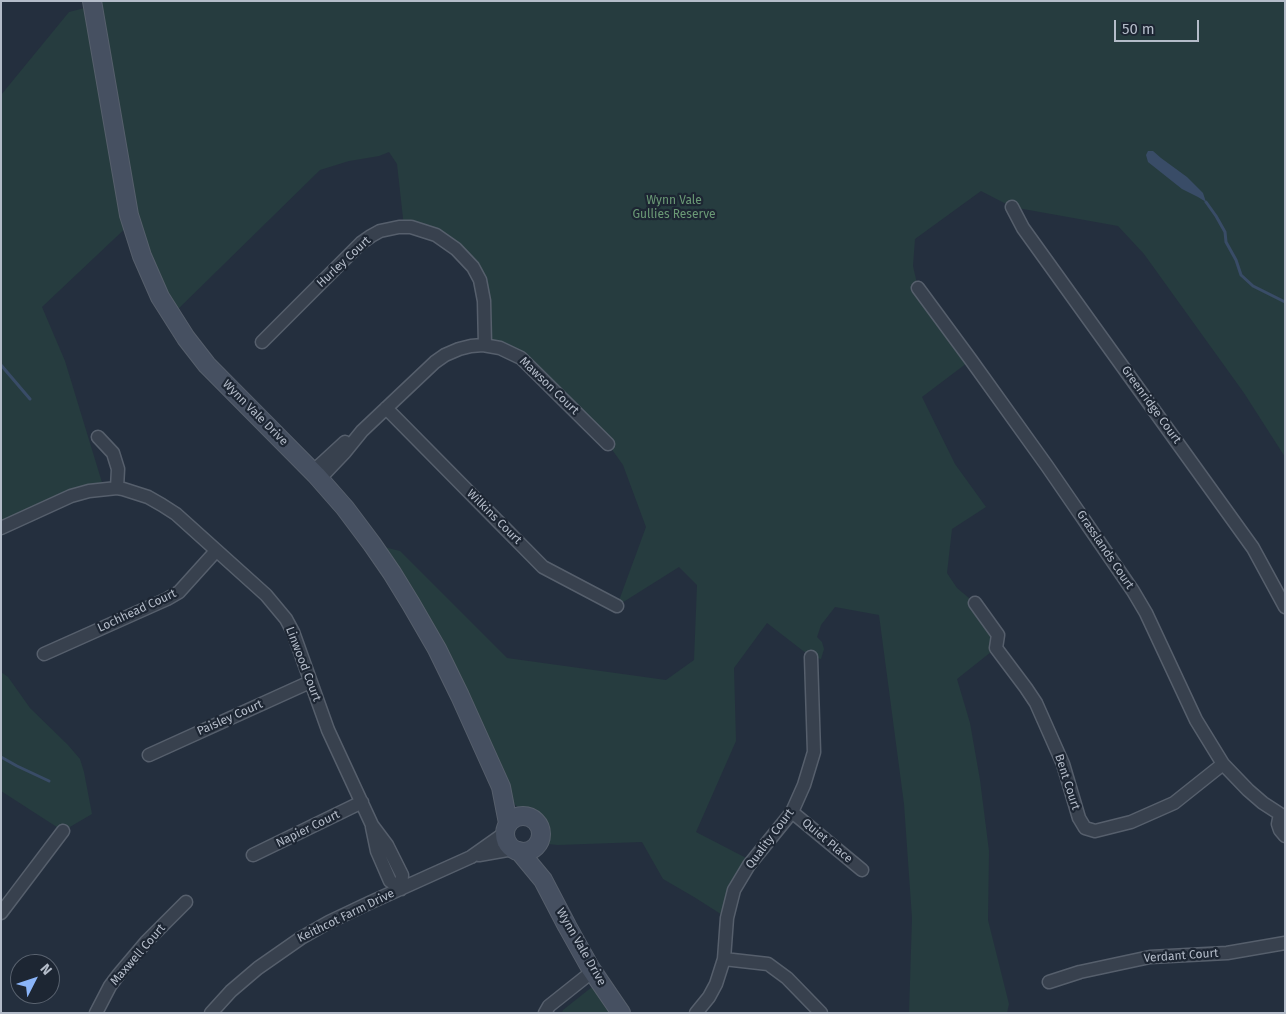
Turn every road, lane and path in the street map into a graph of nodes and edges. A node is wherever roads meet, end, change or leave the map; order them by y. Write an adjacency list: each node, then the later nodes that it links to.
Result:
1 (91, 3): 9 (main road, Wynn Vale Drive)
2 (1012, 207): 15 (street, Greenridge Court)
3 (918, 288): 20 (street, Grasslands Court)
4 (262, 342): 5 (street, Hurley Court)
5 (486, 345): 6 (street, Mawson Court); 8 (street, Mawson Court)
6 (386, 408): 9 (street, Mawson Court); 14 (street, Wilkins Court)
7 (98, 437): 10 (street)
8 (608, 444)
9 (316, 475): 21 (main road, Wynn Vale Drive)
10 (117, 488): 11 (street, Linwood Court); 12 (street, Linwood Court)
11 (1, 528)
12 (216, 550): 16 (street, Lochhead Court); 18 (street, Linwood Court)
13 (975, 603): 20 (street, Bent Court)
14 (617, 606)
15 (1285, 607)
16 (44, 654)
17 (811, 657): 23 (street, Quality Court)
18 (310, 682): 19 (street, Paisley Court); 22 (street, Linwood Court)
19 (149, 755)
20 (1223, 764): 24 (street, Grasslands Court)
21 (500, 787): 25 (main road, Wynn Vale Drive); 26 (main road, Wynn Vale Drive)
22 (362, 802): 31 (street, Napier Court); 35 (street, Linwood Court)
23 (792, 812): 33 (street, Quiet Place); 39 (street, Quality Court)
24 (1282, 814): 28 (street)
25 (527, 816): 26 (main road); 29 (main road)
26 (506, 828): 30 (main road); 32 (street, Keithcot Farm Drive)
27 (63, 831): 37 (street)
28 (1285, 836)
29 (538, 843): 30 (main road); 34 (main road, Wynn Vale Drive)
30 (516, 850): 32 (street, Keithcot Farm Drive); 34 (main road, Wynn Vale Drive)
31 (253, 855)
32 (471, 857): 35 (street, Keithcot Farm Drive)
33 (862, 870)
34 (543, 880): 40 (main road, Wynn Vale Drive)
35 (401, 889): 43 (street, Keithcot Farm Drive)
36 (186, 902): 42 (street, Maxwell Court)
37 (1, 913)
38 (1285, 944): 41 (street, Verdant Court)
39 (724, 959): 46 (street, Quality Court); 47 (street)
40 (594, 972): 44 (street); 45 (main road, Wynn Vale Drive)
41 (1049, 982)
42 (96, 1013)
43 (211, 1013)
44 (545, 1013)
45 (621, 1013)
46 (696, 1013)
47 (821, 1013)

